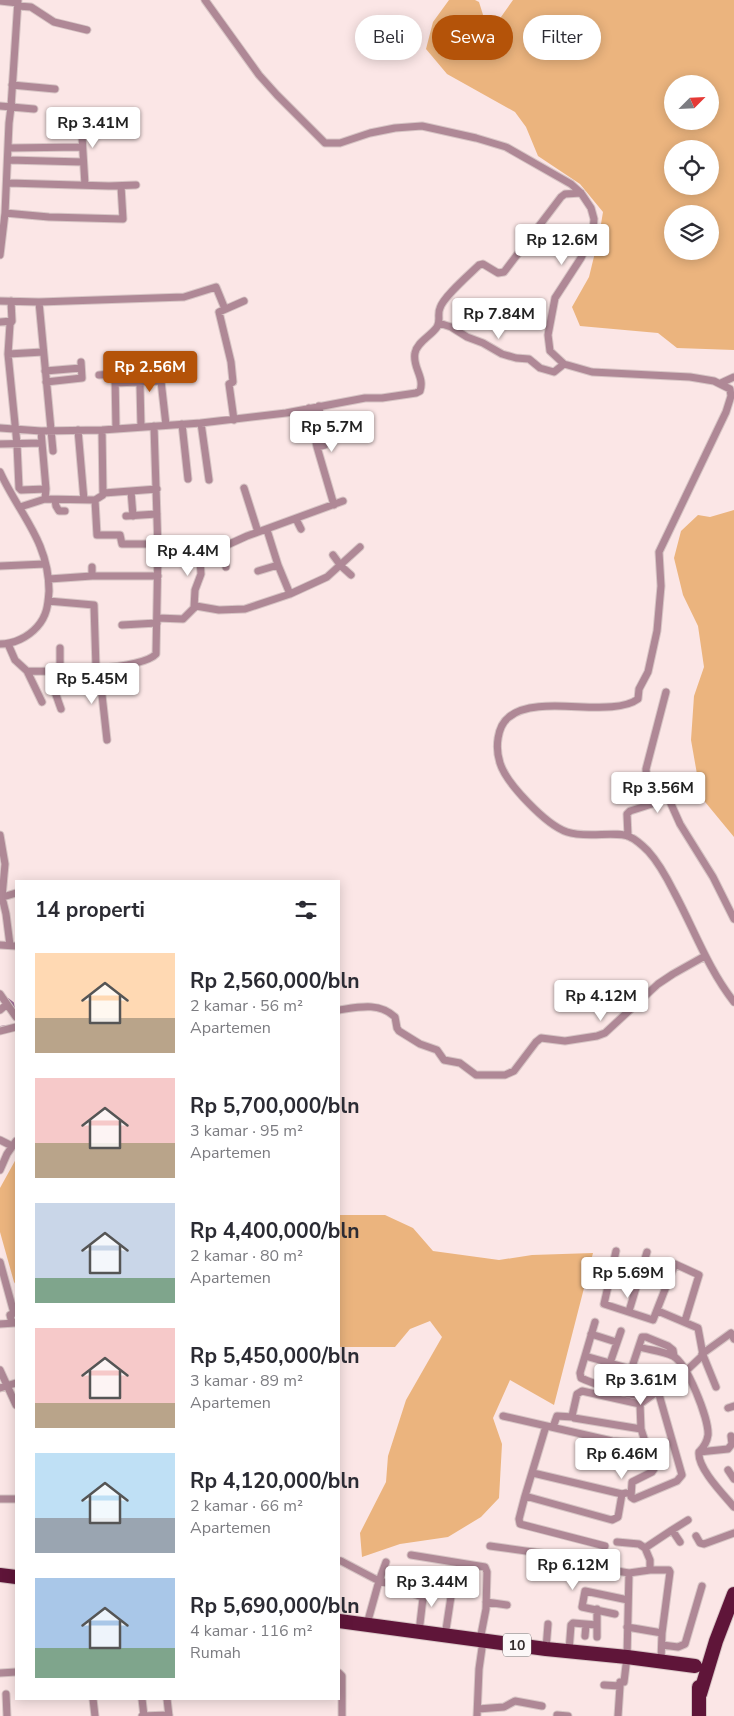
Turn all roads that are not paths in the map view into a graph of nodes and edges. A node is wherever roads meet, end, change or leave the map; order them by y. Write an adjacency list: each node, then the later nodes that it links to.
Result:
1 (205, 0): 19 (street)
2 (0, 1): 3 (street)
3 (18, 3): 4 (street); 5 (street)
4 (87, 30)
5 (12, 85): 6 (street); 8 (street)
6 (56, 89)
7 (0, 106): 8 (street)
8 (11, 107): 9 (street); 12 (street)
9 (34, 109)
10 (82, 136): 11 (street)
11 (82, 147): 12 (street); 14 (street)
12 (8, 148): 13 (street)
13 (8, 160): 14 (street); 15 (street)
14 (83, 162): 16 (street)
15 (8, 183): 16 (street); 20 (street)
16 (85, 185): 18 (street)
17 (136, 185): 18 (street)
18 (121, 186): 20 (street)
19 (581, 193): 30 (street); 34 (street)
20 (3, 207): 21 (street)
21 (1, 240): 22 (street)
22 (0, 255)
23 (0, 301): 24 (street)
24 (11, 301): 26 (street); 28 (street)
25 (244, 301): 27 (street)
26 (39, 302): 27 (street); 33 (street)
27 (225, 309): 44 (street)
28 (12, 321): 29 (street); 32 (street)
29 (0, 322)
30 (439, 323): 34 (street); 42 (street)
31 (0, 349): 32 (street)
32 (8, 351): 33 (street); 51 (street)
33 (43, 352): 35 (street)
34 (564, 364): 40 (street)
35 (45, 371): 38 (street); 38 (street)
36 (99, 375): 39 (street)
37 (734, 378): 40 (street)
38 (46, 382): 53 (street)
39 (115, 383): 47 (street); 52 (street)
40 (721, 383): 116 (street)
41 (140, 385): 49 (street)
42 (319, 406): 43 (street); 60 (street)
43 (309, 408): 44 (street); 60 (street)
44 (234, 420): 45 (street)
45 (201, 423): 46 (street); 64 (street)
46 (182, 424): 47 (street); 63 (street)
47 (166, 425): 48 (street)
48 (154, 426): 49 (street); 67 (street)
49 (141, 427): 52 (street)
50 (0, 428): 51 (street)
51 (15, 428): 56 (street); 59 (street)
52 (116, 429): 55 (street)
53 (51, 430): 54 (street); 56 (street); 61 (street)
54 (78, 430): 55 (street); 72 (street)
55 (102, 430): 69 (street)
56 (41, 431): 57 (street)
57 (42, 443): 59 (street); 66 (street)
58 (0, 444): 59 (street)
59 (17, 444): 66 (street)
60 (317, 447): 75 (street)
61 (53, 451)
62 (0, 472): 76 (street)
63 (188, 479)
64 (209, 480)
65 (244, 488): 82 (street)
66 (46, 489): 70 (street)
67 (157, 489): 68 (street); 78 (street)
68 (131, 491): 69 (street); 78 (street)
69 (104, 493): 73 (street)
70 (45, 499): 71 (street); 76 (street)
71 (55, 500): 72 (street); 77 (street)
72 (84, 500): 73 (street)
73 (95, 500): 84 (street)
74 (343, 501): 75 (street)
75 (334, 505): 79 (street)
76 (20, 507): 88 (street)
77 (65, 511)
78 (157, 514): 84 (street)
79 (296, 518): 80 (street); 81 (street)
80 (301, 529)
81 (267, 530): 82 (street); 89 (street)
82 (258, 532): 83 (street)
83 (225, 546): 85 (street); 93 (street)
84 (158, 547): 85 (street); 97 (street)
85 (199, 547): 101 (street)
86 (360, 548): 91 (street)
87 (333, 555): 91 (street)
88 (45, 564): 90 (street); 98 (street)
89 (278, 565): 94 (street); 99 (street)
90 (0, 566)
91 (340, 566): 95 (street); 99 (street)
92 (92, 567): 96 (street)
93 (226, 567)
94 (258, 571)
95 (351, 575)
96 (92, 576): 97 (street); 98 (street)
97 (158, 576): 102 (street)
98 (49, 579): 100 (street)
99 (290, 594): 101 (street)
100 (48, 601): 105 (street); 107 (street)
101 (194, 608): 102 (street)
102 (157, 621): 103 (street); 107 (street)
103 (122, 625)
104 (0, 644): 105 (street)
105 (8, 644): 109 (street)
106 (60, 648): 108 (street)
107 (97, 668): 108 (street); 113 (street)
108 (56, 670): 109 (street); 112 (street)
109 (27, 671): 111 (street)
110 (666, 692): 114 (street)
111 (42, 702)
112 (61, 709)
113 (107, 740)
114 (651, 796): 116 (street); 119 (street)
115 (0, 835): 118 (street)
116 (628, 836): 122 (street)
117 (15, 893): 118 (street)
118 (1, 898): 121 (street)
119 (734, 919)
120 (0, 945): 121 (street)
121 (13, 946)
122 (706, 956): 124 (street); 127 (street)
123 (0, 994): 125 (street)
124 (734, 1002)
125 (7, 1004): 126 (street); 128 (street)
126 (0, 1010)
127 (340, 1010)
128 (15, 1015)
129 (15, 1027): 130 (street)
130 (0, 1031)
131 (0, 1140): 132 (street)
132 (14, 1144): 133 (street)
133 (0, 1170)
134 (616, 1251): 137 (street)
135 (647, 1252): 137 (street)
136 (0, 1262): 141 (street)
137 (629, 1311): 138 (street)
138 (658, 1311): 139 (street); 139 (street)
139 (685, 1321): 148 (street)
140 (595, 1322): 144 (street)
141 (14, 1323): 142 (street)
142 (0, 1324)
143 (621, 1331): 146 (street)
144 (591, 1334): 146 (street); 149 (street)
145 (734, 1339): 148 (street)
146 (616, 1342): 151 (street)
147 (639, 1347): 150 (street); 150 (street); 153 (street)
148 (703, 1354): 154 (street); 157 (street)
149 (586, 1356): 151 (street); 153 (street)
150 (674, 1356): 154 (street)
151 (610, 1363): 153 (street)
152 (0, 1370): 156 (street)
153 (631, 1370)
154 (686, 1371): 159 (street); 168 (street)
155 (15, 1384): 156 (street)
156 (9, 1387): 158 (street); 160 (street)
157 (716, 1387)
158 (0, 1388)
159 (658, 1391): 161 (street); 172 (street)
160 (15, 1402)
161 (640, 1404): 163 (street); 165 (street)
162 (503, 1416): 164 (street)
163 (573, 1418): 164 (street); 165 (street)
164 (549, 1427): 167 (street); 170 (street)
165 (641, 1429): 167 (street)
166 (731, 1436): 168 (street)
167 (645, 1443): 172 (street)
168 (699, 1452): 177 (street)
169 (728, 1470): 171 (street)
170 (533, 1472): 173 (street); 174 (street)
171 (734, 1479)
172 (631, 1492): 173 (street)
173 (622, 1494): 174 (street)
174 (525, 1496): 185 (street)
175 (0, 1499): 176 (street)
176 (15, 1499)
177 (734, 1507)
178 (688, 1520): 179 (street)
179 (672, 1530): 183 (street); 186 (street)
180 (734, 1533): 181 (street)
181 (696, 1536)
182 (618, 1542): 186 (street)
183 (680, 1542)
184 (490, 1546): 191 (street)
185 (605, 1546)
186 (645, 1548): 190 (street)
187 (410, 1555): 201 (street)
188 (341, 1561): 195 (street)
189 (386, 1562): 195 (street)
190 (650, 1570): 191 (street); 212 (street)
191 (629, 1572): 200 (street)
192 (0, 1575): 193 (highway)
193 (15, 1577)
194 (425, 1580): 199 (street)
195 (379, 1581): 199 (street); 206 (street)
196 (702, 1586): 218 (street)
197 (452, 1590): 213 (street)
198 (734, 1594): 217 (highway)
199 (422, 1597): 211 (street)
200 (628, 1600): 203 (street); 210 (street)
201 (486, 1602): 202 (street); 216 (street)
202 (507, 1605)
203 (597, 1609): 204 (street); 209 (street)
204 (615, 1614)
205 (340, 1621): 206 (highway, 10)
206 (366, 1624): 211 (highway, 10)
207 (548, 1624): 219 (street)
208 (586, 1624): 209 (street); 214 (street); 220 (street)
209 (597, 1625): 215 (street)
210 (627, 1628): 212 (street); 221 (street)
211 (419, 1633): 213 (highway, 10)
212 (662, 1633): 218 (street)
213 (445, 1636): 216 (highway, 10)
214 (585, 1636)
215 (597, 1637)
216 (481, 1640): 219 (highway, 10); 235 (street)
217 (716, 1641): 223 (highway); 230 (highway)
218 (662, 1645): 222 (street)
219 (546, 1649): 220 (highway, 10)
220 (569, 1651): 221 (highway, 10)
221 (627, 1657): 222 (highway, 10); 228 (street)
222 (660, 1662): 223 (highway, 10)
223 (695, 1666): 230 (highway)
224 (0, 1672): 225 (street)
225 (15, 1672)
226 (340, 1674): 241 (street)
227 (604, 1685): 228 (street)
228 (620, 1686): 243 (street)
229 (6, 1694): 237 (street)
230 (700, 1694): 244 (highway)
231 (93, 1700): 238 (street)
232 (142, 1700): 239 (street)
233 (167, 1700): 240 (street)
234 (542, 1706): 235 (street)
235 (478, 1712)
236 (557, 1715): 242 (street)
237 (7, 1716)
238 (94, 1716)
239 (143, 1716): 240 (street)
240 (169, 1716)
241 (342, 1716)
242 (568, 1716)
243 (618, 1716)
244 (699, 1716)

